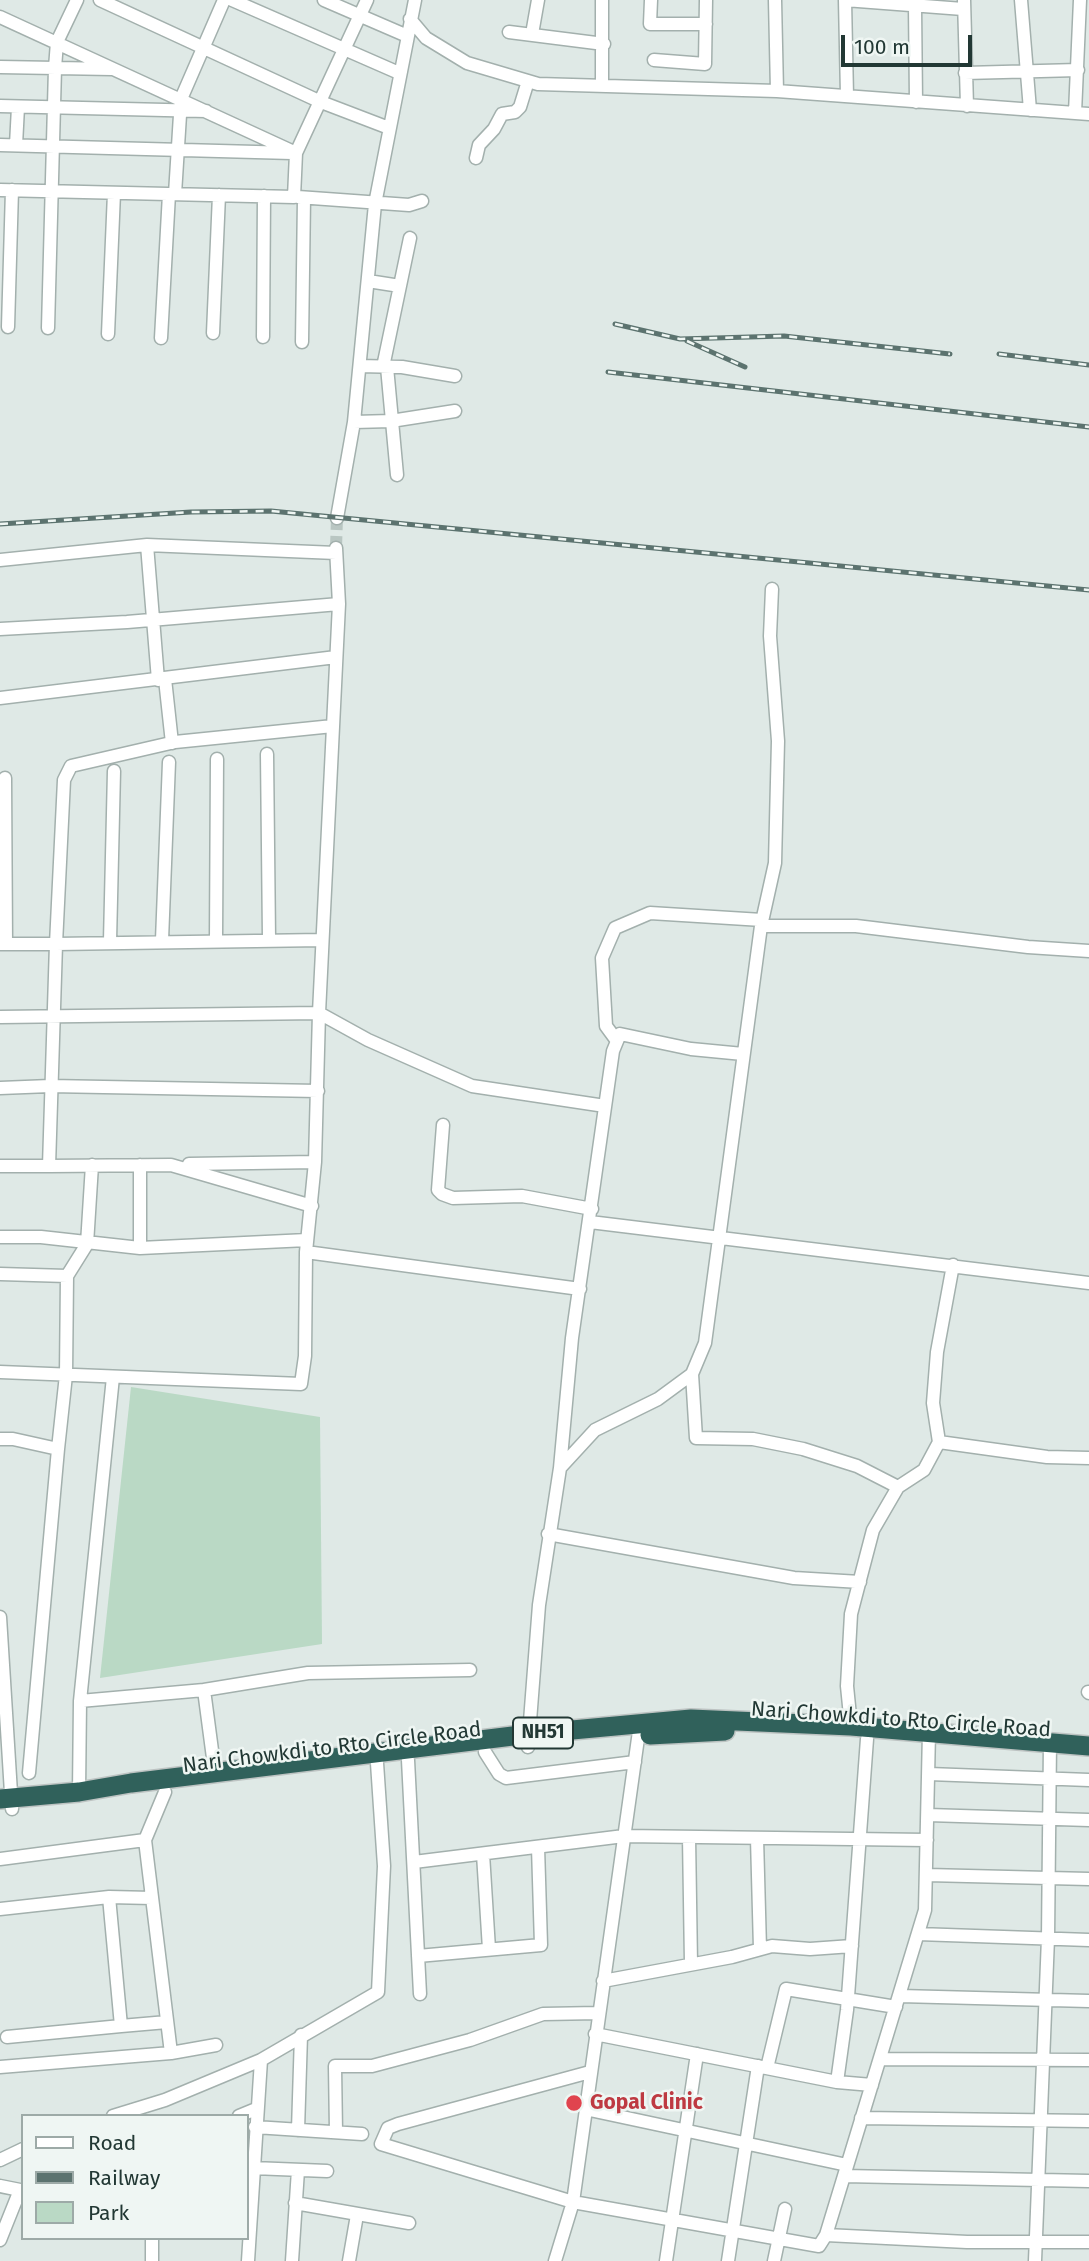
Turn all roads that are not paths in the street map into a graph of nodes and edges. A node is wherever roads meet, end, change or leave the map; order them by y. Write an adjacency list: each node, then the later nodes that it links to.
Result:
1 (77, 0): 25 (street)
2 (100, 0): 27 (street)
3 (224, 0): 27 (street)
4 (232, 0): 28 (street)
5 (324, 0): 18 (street)
6 (367, 0): 18 (street)
7 (538, 0): 23 (street)
8 (602, 0): 26 (street)
9 (652, 0): 21 (street)
10 (706, 0): 21 (street)
11 (775, 0): 39 (street)
12 (847, 0): 16 (street); 40 (street)
13 (1021, 0): 33 (street)
14 (1080, 0): 34 (street)
15 (410, 2): 20 (street)
16 (918, 4): 17 (street); 43 (street)
17 (963, 5): 35 (street)
18 (360, 16): 24 (street); 28 (street)
19 (0, 17): 25 (street)
20 (410, 19): 24 (street); 37 (street)
21 (706, 24): 29 (street)
22 (509, 32): 23 (street)
23 (532, 34): 26 (street)
24 (405, 36): 36 (street)
25 (57, 42): 31 (street); 32 (street)
26 (604, 44): 38 (street)
27 (204, 48): 41 (street); 42 (street)
28 (344, 52): 36 (street); 42 (street)
29 (654, 60)
30 (0, 67): 31 (street)
31 (55, 68): 32 (street); 47 (street)
32 (117, 69): 41 (street)
33 (1027, 69): 34 (street); 35 (street); 48 (street)
34 (1078, 70): 51 (street)
35 (965, 72): 45 (street)
36 (399, 73): 53 (street)
37 (528, 81): 38 (street); 59 (street)
38 (602, 86): 39 (street)
39 (777, 91): 40 (street)
40 (847, 96): 43 (street)
41 (181, 99): 49 (street); 50 (street)
42 (321, 102): 53 (street); 58 (street)
43 (916, 102): 45 (street)
44 (0, 106): 46 (street)
45 (967, 106): 48 (street)
46 (18, 107): 47 (street); 55 (street)
47 (54, 108): 50 (street); 56 (street)
48 (1030, 110): 51 (street)
49 (207, 111): 50 (street); 58 (street)
50 (181, 113): 57 (street)
51 (1075, 113): 52 (street)
52 (1089, 114)
53 (389, 128): 68 (street)
54 (0, 145): 55 (street)
55 (16, 145): 56 (street)
56 (52, 147): 57 (street); 61 (street)
57 (178, 152): 58 (street); 63 (street)
58 (296, 153): 66 (street)
59 (476, 159)
60 (6, 190): 61 (street); 72 (street)
61 (52, 191): 62 (street); 73 (street)
62 (114, 193): 63 (street); 75 (street)
63 (172, 194): 64 (street); 77 (street)
64 (219, 195): 65 (street); 74 (street)
65 (264, 196): 66 (street); 76 (street)
66 (299, 197): 68 (street); 78 (street)
67 (422, 201): 68 (street)
68 (375, 204): 70 (street)
69 (410, 238): 71 (street)
70 (368, 281): 71 (street); 79 (street)
71 (400, 286): 80 (street)
72 (8, 327)
73 (48, 328)
74 (213, 333)
75 (108, 334)
76 (263, 337)
77 (161, 338)
78 (302, 342)
79 (360, 366): 80 (street); 84 (street)
80 (385, 367): 81 (street); 83 (street)
81 (455, 376)
82 (455, 411): 83 (street)
83 (391, 421): 84 (street); 85 (street)
84 (354, 422): 86 (street)
85 (397, 475)
86 (337, 518)
87 (147, 545): 88 (street); 90 (street); 91 (street)
88 (0, 560)
89 (772, 589): 103 (street)
90 (339, 604): 91 (street); 93 (street)
91 (152, 620): 92 (street); 94 (street)
92 (0, 629)
93 (337, 657): 94 (street); 96 (street)
94 (162, 679): 95 (street); 97 (street)
95 (0, 698)
96 (333, 726): 97 (street); 107 (street)
97 (172, 743): 110 (street)
98 (267, 754): 104 (street)
99 (217, 759): 106 (street)
100 (169, 762): 105 (street)
101 (114, 771): 108 (street)
102 (5, 778): 109 (street)
103 (762, 923): 111 (street); 115 (street); 116 (street)
104 (269, 939): 106 (street); 107 (street)
105 (162, 940): 106 (street); 108 (street)
106 (216, 940)
107 (322, 940): 112 (street)
108 (110, 941): 110 (street)
109 (3, 944): 110 (street)
110 (56, 944): 113 (street)
111 (1089, 951)
112 (319, 1013): 113 (street); 119 (street); 120 (street)
113 (52, 1016): 114 (street); 117 (street)
114 (0, 1017)
115 (617, 1041): 116 (street); 120 (street)
116 (743, 1054): 132 (street)
117 (50, 1086): 118 (street); 119 (street); 127 (street)
118 (0, 1088)
119 (318, 1091): 122 (street)
120 (605, 1106): 129 (street)
121 (443, 1125): 129 (street)
122 (315, 1162): 123 (street); 128 (street)
123 (171, 1164): 125 (street); 128 (street)
124 (92, 1165): 125 (street); 127 (street); 133 (street)
125 (140, 1165): 135 (street)
126 (0, 1166): 127 (street)
127 (48, 1166)
128 (312, 1206): 134 (street)
129 (592, 1209): 130 (street)
130 (590, 1222): 132 (street); 140 (street)
131 (0, 1237): 133 (street)
132 (719, 1237): 136 (street); 142 (street)
133 (87, 1244): 135 (street); 138 (street)
134 (307, 1246): 135 (street); 140 (street); 144 (street)
135 (140, 1248)
136 (953, 1265): 139 (street); 146 (street)
137 (0, 1274): 138 (street)
138 (67, 1276): 143 (street)
139 (1089, 1283)
140 (580, 1289): 149 (street)
141 (0, 1372): 143 (street)
142 (692, 1374): 149 (street); 150 (street)
143 (66, 1375): 144 (street); 147 (street)
144 (113, 1377): 157 (street)
145 (0, 1439): 147 (street)
146 (939, 1442): 148 (street); 150 (street)
147 (58, 1449): 171 (street)
148 (1089, 1458)
149 (560, 1468): 151 (street)
150 (898, 1487): 152 (street)
151 (548, 1534): 152 (street); 163 (street)
152 (860, 1581): 159 (street)
153 (0, 1625): 155 (street)
154 (470, 1670): 156 (street)
155 (3, 1678): 158 (street)
156 (204, 1690): 157 (street); 172 (street)
157 (80, 1701): 176 (street)
158 (3, 1716): 178 (street)
159 (851, 1726): 160 (highway, NH51); 161 (highway, NH51)
160 (640, 1730): 162 (highway, Nari Chowkdi to Rto Circle Road / NH51); 163 (highway, Nari Chowkdi to Rto Circle Road / NH51); 169 (street)
161 (929, 1737): 162 (highway, Nari Chowkdi to Rto Circle Road / NH51); 165 (highway, Nari Chowkdi to Rto Circle Road / NH51); 173 (street)
162 (867, 1739): 186 (street)
163 (528, 1740): 166 (highway, Nari Chowkdi to Rto Circle Road / NH51); 172 (highway, NH51)
164 (1089, 1746): 165 (highway, NH51)
165 (1050, 1747): 167 (highway, Nari Chowkdi to Rto Circle Road / NH51); 174 (street)
166 (485, 1752): 168 (highway, Nari Chowkdi to Rto Circle Road / NH51); 169 (street)
167 (1089, 1755)
168 (408, 1760): 170 (highway, Nari Chowkdi to Rto Circle Road / NH51); 191 (street)
169 (635, 1762): 182 (street)
170 (377, 1763): 177 (highway, Nari Chowkdi to Rto Circle Road / NH51); 216 (street)
171 (29, 1773)
172 (215, 1773): 176 (highway, NH51)
173 (929, 1774): 174 (street); 179 (street)
174 (1049, 1779): 175 (street); 180 (street)
175 (1089, 1780)
176 (79, 1792): 178 (highway, NH51)
177 (165, 1792): 178 (highway, Nari Chowkdi to Rto Circle Road / NH51); 185 (street)
178 (6, 1804)
179 (928, 1815): 180 (street); 187 (street)
180 (1048, 1818): 181 (street); 193 (street)
181 (1089, 1820)
182 (624, 1836): 183 (street); 188 (street); 206 (street)
183 (689, 1837): 184 (street); 205 (street)
184 (757, 1838): 186 (street); 203 (street)
185 (145, 1840): 190 (street); 196 (street)
186 (859, 1840): 187 (street); 201 (street)
187 (927, 1840): 192 (street)
188 (538, 1847): 189 (street); 202 (street)
189 (483, 1854): 191 (street); 202 (street)
190 (0, 1859)
191 (414, 1862): 204 (street)
192 (927, 1875): 193 (street); 198 (street)
193 (1046, 1877): 194 (street); 199 (street)
194 (1089, 1879)
195 (109, 1897): 196 (street); 197 (street); 214 (street)
196 (152, 1898): 213 (street)
197 (0, 1909)
198 (918, 1934): 199 (street); 210 (street)
199 (1048, 1938): 200 (street); 208 (street)
200 (1089, 1940)
201 (852, 1946): 203 (street); 209 (street)
202 (489, 1949): 204 (street)
203 (760, 1949): 205 (street)
204 (418, 1956): 207 (street)
205 (691, 1964): 206 (street)
206 (603, 1981): 212 (street)
207 (420, 1994)
208 (1043, 2000): 210 (street); 211 (street); 222 (street)
209 (848, 2001): 210 (street); 226 (street); 228 (street)
210 (898, 2001): 221 (street)
211 (1089, 2001)
212 (598, 2013): 215 (street); 241 (street)
213 (167, 2022): 214 (street); 219 (street)
214 (121, 2026): 217 (street)
215 (595, 2034): 220 (street); 227 (street)
216 (301, 2035): 223 (street); 239 (street)
217 (7, 2037)
218 (216, 2045): 219 (street)
219 (171, 2053): 225 (street)
220 (697, 2054): 226 (street); 240 (street)
221 (880, 2059): 222 (street); 229 (street)
222 (1042, 2059): 224 (street); 236 (street)
223 (261, 2060): 230 (street); 231 (street)
224 (1089, 2060)
225 (0, 2067)
226 (762, 2067): 228 (street); 243 (street)
227 (590, 2072): 232 (street); 253 (street)
228 (837, 2082): 229 (street)
229 (872, 2085): 235 (street)
230 (156, 2109): 233 (street)
231 (256, 2109): 234 (street); 238 (street)
232 (585, 2109): 240 (street); 253 (street)
233 (125, 2114)
234 (244, 2114)
235 (862, 2118): 236 (street); 248 (street)
236 (1040, 2120): 237 (street); 250 (street)
237 (1089, 2121)
238 (255, 2127): 239 (street); 246 (street)
239 (298, 2130): 241 (street)
240 (686, 2131): 243 (street); 257 (street)
241 (336, 2132): 242 (street)
242 (362, 2134)
243 (744, 2143): 248 (street); 260 (street)
244 (21, 2150): 245 (street)
245 (0, 2160)
246 (253, 2168): 247 (street); 258 (street)
247 (298, 2170): 249 (street); 254 (street)
248 (845, 2170): 250 (street); 264 (street)
249 (327, 2171)
250 (1038, 2180): 251 (street); 265 (street)
251 (1089, 2181)
252 (0, 2186): 262 (street)
253 (573, 2202): 257 (street); 271 (street)
254 (295, 2203): 256 (street); 269 (street)
255 (785, 2209): 261 (street)
256 (357, 2215): 259 (street); 270 (street)
257 (674, 2220): 260 (street); 272 (street)
258 (248, 2223): 268 (street)
259 (409, 2223)
260 (733, 2230): 261 (street); 273 (street)
261 (778, 2238): 264 (street); 274 (street)
262 (0, 2240)
263 (152, 2240): 267 (street)
264 (823, 2240): 265 (street); 275 (street)
265 (1035, 2242): 266 (street); 276 (street)
266 (1089, 2242)
267 (152, 2261)
268 (248, 2261)
269 (292, 2261)
270 (349, 2261)
271 (555, 2261)
272 (666, 2261)
273 (728, 2261)
274 (774, 2261)
275 (817, 2261)
276 (1035, 2261)

